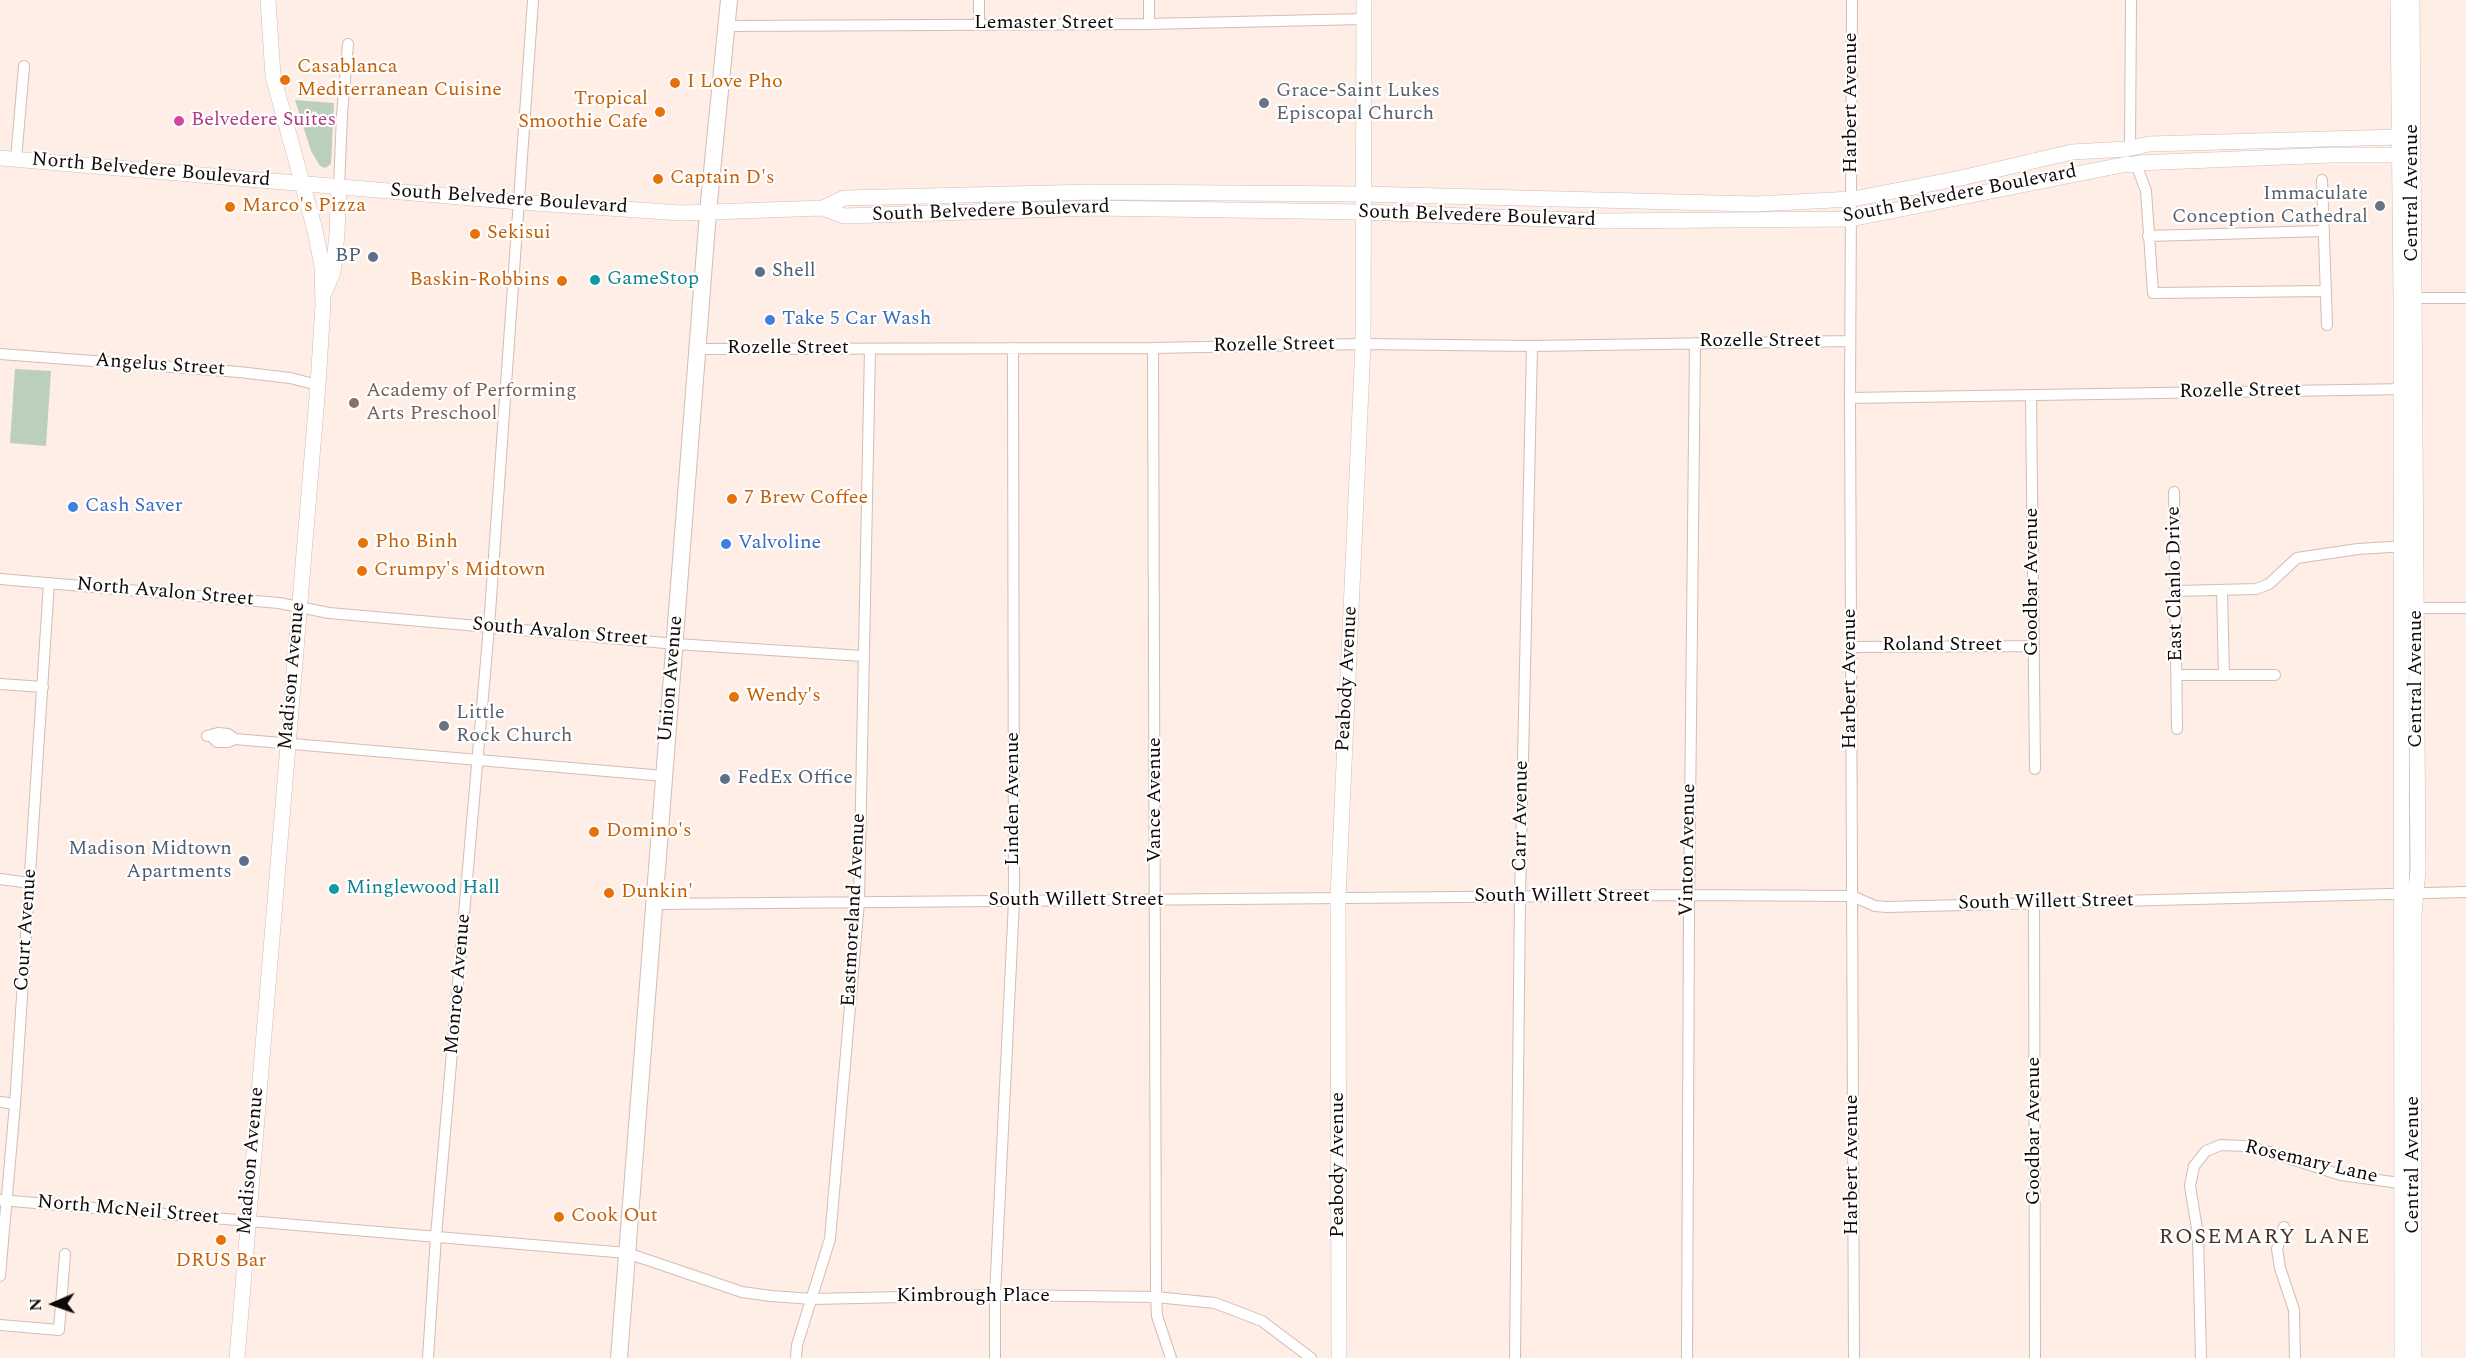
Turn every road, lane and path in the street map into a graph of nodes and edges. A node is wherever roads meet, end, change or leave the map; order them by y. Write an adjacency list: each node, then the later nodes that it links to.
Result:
1 (268, 0): 23 (street, Madison Avenue)
2 (533, 0): 28 (street, Monroe Avenue)
3 (729, 0): 14 (main road, Union Avenue)
4 (979, 0): 12 (street)
5 (1149, 0): 13 (street)
6 (1364, 0): 11 (street, Peabody Avenue)
7 (1852, 0): 26 (street, Harbert Avenue)
8 (2131, 0): 19 (street)
9 (2398, 0): 17 (street, Central Avenue)
10 (2412, 0): 17 (street, Central Avenue)
11 (1363, 19): 13 (street, Lemaster Street); 25 (street, Peabody Avenue)
12 (979, 24): 13 (street, Lemaster Street); 14 (street, Lemaster Street)
13 (1149, 24)
14 (726, 26): 30 (main road, Union Avenue)
15 (348, 44): 24 (street)
16 (24, 66): 21 (street)
17 (2405, 140): 18 (street); 19 (street, South Belvedere Boulevard); 38 (street, Central Avenue)
18 (2399, 155): 19 (street, South Belvedere Boulevard); 38 (street, Central Avenue)
19 (2132, 156): 26 (street, South Belvedere Boulevard); 32 (street, South Belvedere Boulevard); 35 (street)
20 (0, 158): 21 (street, North Belvedere Boulevard)
21 (16, 160): 23 (street, North Belvedere Boulevard)
22 (2322, 180): 34 (street)
23 (303, 184): 24 (street, South Belvedere Boulevard); 37 (street, Madison Avenue)
24 (339, 187): 28 (street, South Belvedere Boulevard); 37 (street)
25 (1364, 194): 27 (street, South Belvedere Boulevard); 29 (street, South Belvedere Boulevard); 31 (street, Peabody Avenue)
26 (1853, 199): 27 (street, South Belvedere Boulevard); 32 (street, Harbert Avenue)
27 (1600, 200): 33 (street)
28 (519, 202): 30 (street, South Belvedere Boulevard); 64 (street, Monroe Avenue)
29 (823, 208): 30 (street, South Belvedere Boulevard); 31 (street, South Belvedere Boulevard)
30 (708, 212): 47 (main road, Union Avenue)
31 (1363, 212): 33 (street, South Belvedere Boulevard); 43 (street, Peabody Avenue)
32 (1851, 219): 33 (street, South Belvedere Boulevard); 41 (street, Harbert Avenue)
33 (1599, 221)
34 (2324, 231): 35 (street); 36 (street)
35 (2148, 236): 36 (street)
36 (2326, 291): 40 (street)
37 (323, 296): 50 (street, Madison Avenue)
38 (2407, 298): 39 (street); 51 (street, Central Avenue)
39 (2466, 298)
40 (2327, 325)
41 (1850, 342): 42 (street, Rozelle Street); 53 (street, Harbert Avenue)
42 (1695, 343): 44 (street, Rozelle Street); 84 (street, Vinton Avenue)
43 (1363, 344): 44 (street, Rozelle Street); 46 (street, Rozelle Street); 87 (street, Peabody Avenue)
44 (1532, 346): 86 (street, Carr Avenue)
45 (1013, 348): 46 (street, Rozelle Street); 48 (street, Rozelle Street); 89 (street, Linden Avenue)
46 (1154, 348): 88 (street, Vance Avenue)
47 (698, 349): 48 (street, Rozelle Street); 65 (main road, Union Avenue)
48 (870, 349): 68 (street, Eastmoreland Avenue)
49 (0, 354): 50 (street, Angelus Street)
50 (318, 386): 60 (street, Madison Avenue)
51 (2408, 389): 52 (street, Rozelle Street); 55 (street, Central Avenue)
52 (2031, 396): 53 (street, Rozelle Street); 66 (street, Goodbar Avenue)
53 (1850, 398): 67 (street, Harbert Avenue)
54 (2174, 492): 58 (street, East Clanlo Drive)
55 (2408, 546): 59 (street); 61 (street, Central Avenue)
56 (0, 579): 57 (street, North Avalon Street)
57 (49, 583): 60 (street, North Avalon Street); 73 (street, Court Avenue)
58 (2177, 591): 59 (street); 69 (street, East Clanlo Drive)
59 (2222, 591): 70 (street)
60 (299, 606): 63 (street, North Avalon Street); 76 (street, Madison Avenue)
61 (2408, 608): 62 (street); 83 (street, Central Avenue)
62 (2466, 608)
63 (329, 613): 64 (street, South Avalon Street)
64 (489, 627): 65 (street, South Avalon Street); 77 (street, Monroe Avenue)
65 (675, 644): 68 (street, South Avalon Street); 79 (main road, Union Avenue)
66 (2033, 646): 67 (street, Roland Street); 78 (street, Goodbar Avenue)
67 (1851, 647): 85 (street, Harbert Avenue)
68 (863, 656): 90 (street, Eastmoreland Avenue)
69 (2177, 675): 70 (street, East Clanlo Drive); 74 (street, East Clanlo Drive)
70 (2224, 675): 71 (street, East Clanlo Drive)
71 (2275, 675)
72 (0, 684): 73 (street)
73 (43, 687): 81 (street, Court Avenue)
74 (2178, 729)
75 (207, 736): 76 (street)
76 (287, 744): 77 (street); 97 (street, Madison Avenue)
77 (478, 760): 79 (street); 99 (street, Monroe Avenue)
78 (2035, 769)
79 (663, 776): 92 (main road, Union Avenue)
80 (0, 879): 81 (street)
81 (30, 883): 94 (street, Court Avenue)
82 (2466, 892): 83 (street, South Willett Street)
83 (2408, 894): 91 (street, South Willett Street); 95 (street, Central Avenue)
84 (1689, 895): 85 (street, South Willett Street); 86 (street, South Willett Street); 116 (street, Vinton Avenue)
85 (1852, 896): 91 (street, South Willett Street); 117 (street, Harbert Avenue)
86 (1520, 897): 87 (street, South Willett Street); 115 (street, Carr Avenue)
87 (1338, 898): 88 (street, South Willett Street); 114 (street, Peabody Avenue)
88 (1156, 900): 89 (street, South Willett Street); 104 (street, Vance Avenue)
89 (1014, 901): 90 (street, South Willett Street); 103 (street, Linden Avenue)
90 (859, 902): 92 (street, South Willett Street); 105 (street, Eastmoreland Avenue)
91 (2034, 903): 118 (street, Goodbar Avenue)
92 (655, 904): 100 (main road, Union Avenue)
93 (0, 1102): 94 (street)
94 (15, 1104): 96 (street, Court Avenue)
95 (2407, 1185): 119 (street, Rosemary Lane); 121 (street, Central Avenue); 122 (street, Central Avenue)
96 (3, 1201): 97 (street, North McNeil Street); 102 (street, Court Avenue)
97 (247, 1221): 99 (street, North McNeil Street); 107 (street, Madison Avenue)
98 (2284, 1227): 120 (street)
99 (436, 1236): 100 (street, North McNeil Street); 108 (street, Monroe Avenue)
100 (627, 1253): 105 (street, Kimbrough Place); 109 (main road, Union Avenue)
101 (65, 1254): 106 (street)
102 (0, 1276)
103 (995, 1295): 104 (street, Kimbrough Place); 105 (street, Kimbrough Place); 111 (street, Linden Avenue)
104 (1156, 1297): 112 (street, Vance Avenue); 113 (street, Kimbrough Place)
105 (812, 1299): 110 (street, Eastmoreland Avenue)
106 (0, 1325)
107 (237, 1358)
108 (428, 1358)
109 (619, 1358)
110 (796, 1358)
111 (995, 1358)
112 (1171, 1358)
113 (1311, 1358)
114 (1339, 1358)
115 (1515, 1358)
116 (1687, 1358)
117 (1854, 1358)
118 (2035, 1358)
119 (2201, 1358)
120 (2295, 1358)
121 (2402, 1358)
122 (2414, 1358)

